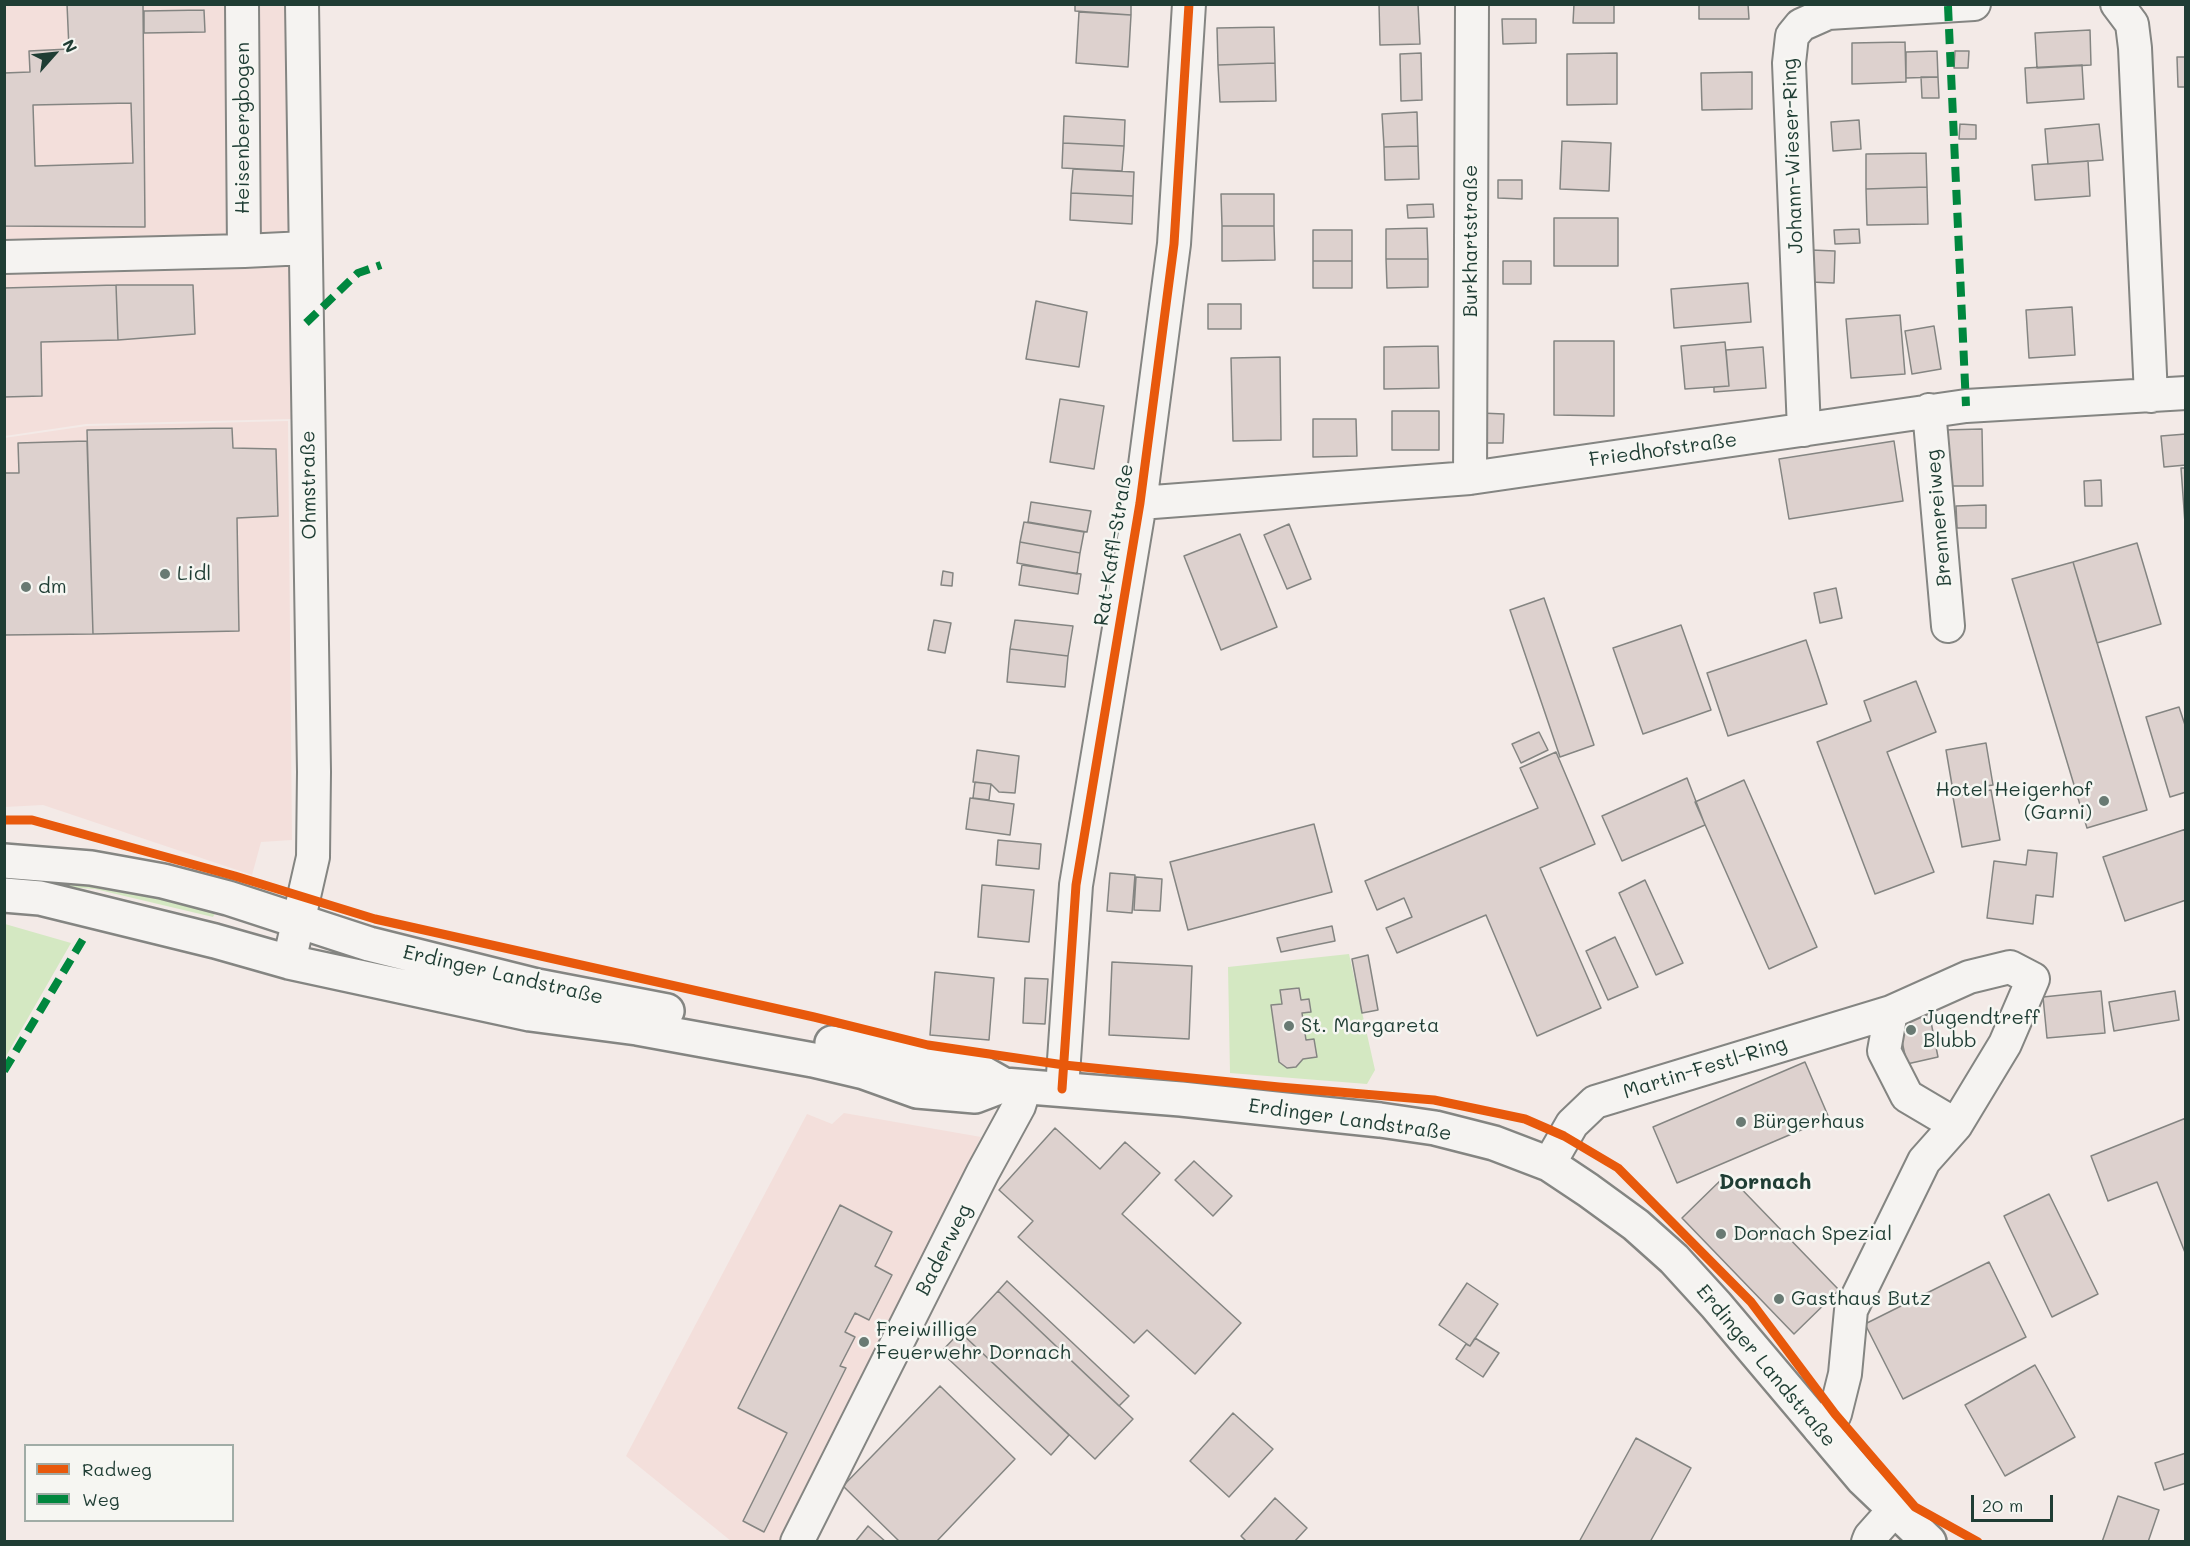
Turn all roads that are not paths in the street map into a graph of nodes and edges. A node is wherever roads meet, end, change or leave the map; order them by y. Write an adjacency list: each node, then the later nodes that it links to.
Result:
1 (242, 4): 8 (street, Heisenbergbogen)
2 (302, 4): 7 (street, Ohmstraße)
3 (1190, 4): 15 (street, Rat-Kaffl-Straße)
4 (1472, 4): 14 (street, Burkhartstraße)
5 (1974, 4): 13 (street, Johann-Wieser-Ring)
6 (2117, 4): 11 (street)
7 (305, 248): 8 (street); 19 (street, Ohmstraße)
8 (244, 251): 9 (street)
9 (4, 257)
10 (2186, 393): 11 (street, Friedhofstraße)
11 (2151, 396): 12 (street, Friedhofstraße)
12 (1929, 410): 13 (street, Friedhofstraße); 16 (street, Brennereiweg)
13 (1804, 430): 14 (street, Friedhofstraße)
14 (1470, 478): 15 (street, Friedhofstraße)
15 (1140, 503): 23 (street, Rat-Kaffl-Straße)
16 (1948, 626)
17 (4, 861): 19 (street, Erdinger Landstraße)
18 (4, 895): 20 (street, Erdinger Landstraße)
19 (298, 922): 20 (street, Ohmstraße); 22 (street, Erdinger Landstraße)
20 (289, 962): 22 (street, Erdinger Landstraße)
21 (1891, 1012): 24 (street); 24 (street, Martin-Festl-Ring); 25 (street, Martin-Festl-Ring)
22 (1014, 1086): 23 (street, Erdinger Landstraße); 28 (street, Baderweg)
23 (1062, 1089): 25 (street, Erdinger Landstraße)
24 (1956, 1125): 26 (street, Martin-Festl-Ring)
25 (1549, 1164): 26 (street, Erdinger Landstraße)
26 (1820, 1429): 27 (street, Erdinger Landstraße)
27 (1894, 1510): 29 (street); 30 (street, Erdinger Landstraße)
28 (797, 1542)
29 (1868, 1542)
30 (1929, 1542)

